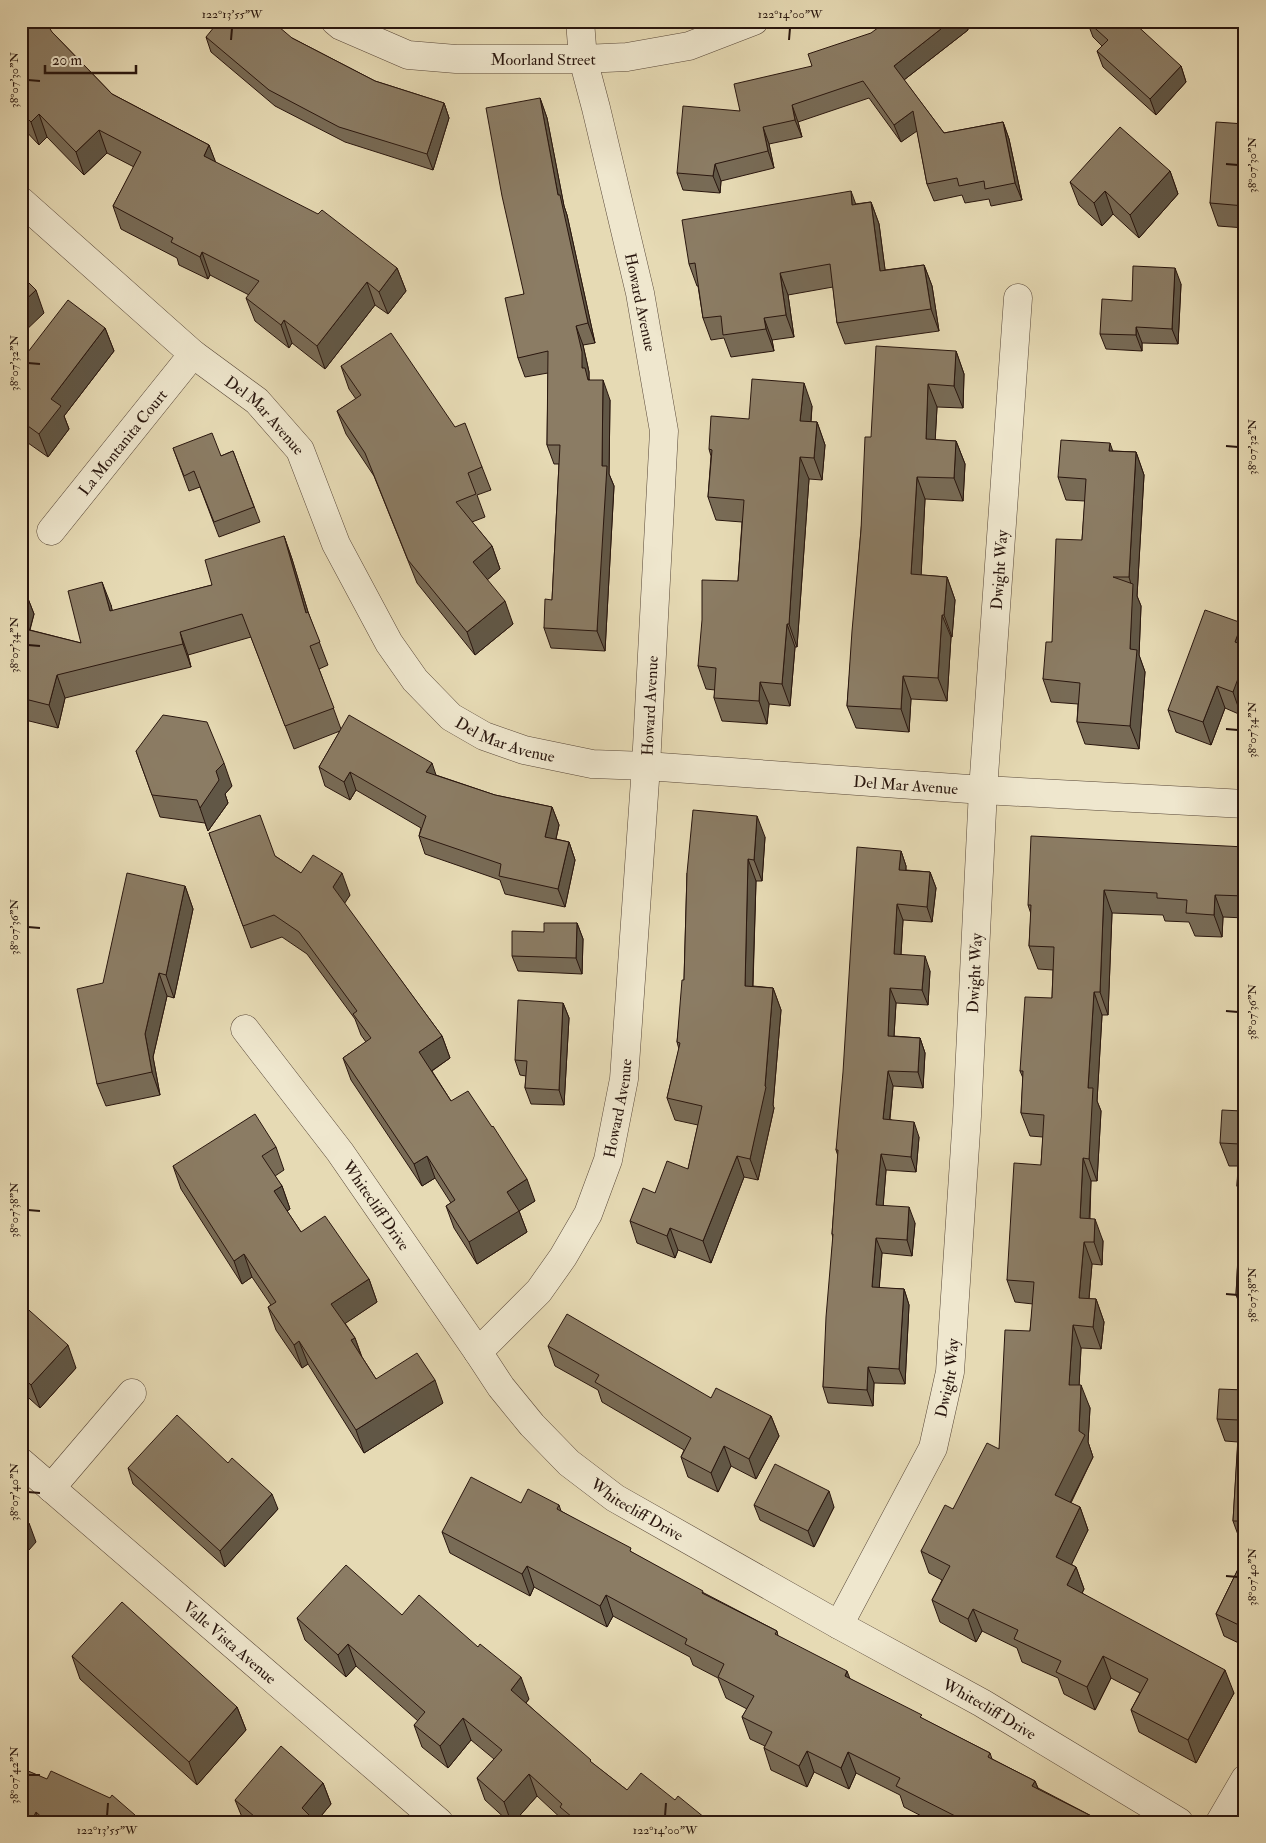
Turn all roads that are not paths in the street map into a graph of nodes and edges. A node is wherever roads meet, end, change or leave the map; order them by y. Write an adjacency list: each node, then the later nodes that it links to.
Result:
1 (335, 21): 4 (street, Moorland Street)
2 (580, 21): 4 (street, Howard Avenue)
3 (754, 21): 4 (street, Moorland Street)
4 (582, 59): 9 (street, Howard Avenue)
5 (21, 201): 7 (street, Del Mar Avenue)
6 (1018, 298): 10 (street, Dwight Way)
7 (193, 354): 8 (street, La Montanita Court); 9 (street, Del Mar Avenue)
8 (51, 531)
9 (646, 766): 10 (street, Del Mar Avenue); 13 (street, Howard Avenue)
10 (983, 790): 11 (street, Del Mar Avenue); 17 (street, Dwight Way)
11 (1245, 804)
12 (245, 1029): 13 (street, Whitecliff Drive)
13 (478, 1352): 17 (street, Whitecliff Drive)
14 (132, 1393): 16 (street)
15 (21, 1462): 16 (street, Valle Vista Avenue)
16 (51, 1488): 19 (street, Valle Vista Avenue)
17 (839, 1625): 20 (street, Whitecliff Drive)
18 (1245, 1779): 21 (street)
19 (439, 1822)
20 (1179, 1822)
21 (1220, 1822)

